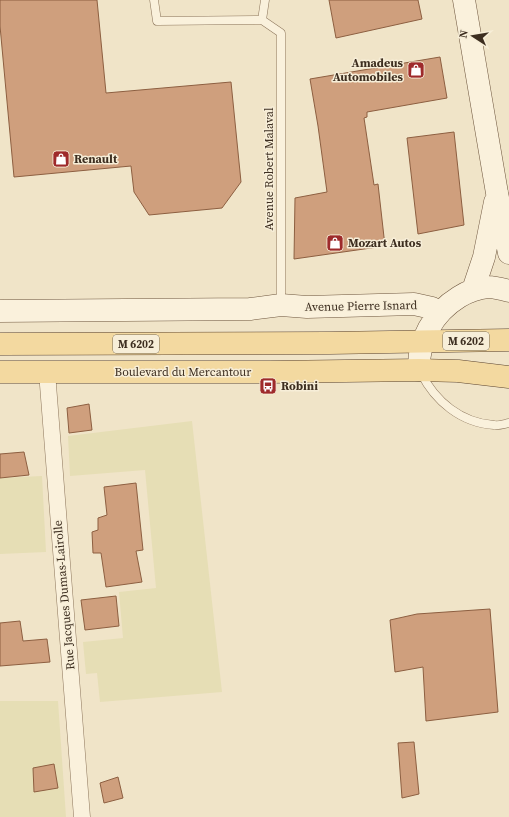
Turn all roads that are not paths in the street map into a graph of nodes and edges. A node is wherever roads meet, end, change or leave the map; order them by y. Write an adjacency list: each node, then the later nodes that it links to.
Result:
1 (154, 0): 4 (lane)
2 (265, 0): 4 (lane)
3 (464, 0): 5 (main road)
4 (262, 20): 9 (lane, Avenue Robert Malaval)
5 (497, 193): 6 (main road); 7 (main road)
6 (509, 253)
7 (473, 290): 8 (main road); 11 (main road)
8 (509, 291)
9 (281, 305): 10 (main road, Avenue Pierre Isnard); 11 (main road, Avenue Pierre Isnard)
10 (0, 311)
11 (439, 313): 13 (main road)
12 (509, 340): 13 (main road, M 6202)
13 (422, 342): 14 (main road, M 6202); 16 (main road)
14 (0, 344)
15 (509, 367): 17 (main road)
16 (420, 370): 17 (main road, Boulevard du Mercantour); 19 (main road, Boulevard du Mercantour); 21 (lane)
17 (458, 371): 20 (main road, Boulevard du Mercantour)
18 (0, 372): 19 (main road, Boulevard du Mercantour)
19 (47, 372): 22 (street, Rue Jacques Dumas-Lairolle)
20 (509, 377)
21 (509, 423)
22 (82, 817)

